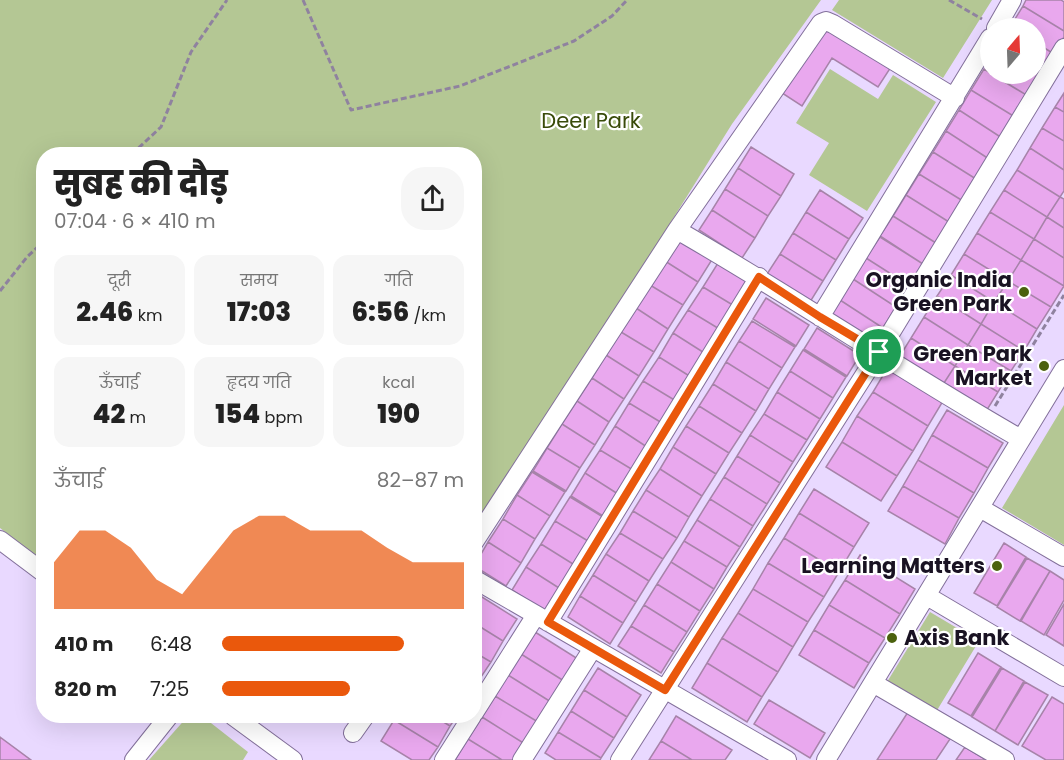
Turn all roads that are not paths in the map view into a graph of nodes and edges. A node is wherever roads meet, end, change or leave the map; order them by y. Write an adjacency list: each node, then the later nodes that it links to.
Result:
1 (1012, 0): 2 (street)
2 (1002, 18)
3 (1064, 48): 9 (street)
4 (980, 55): 5 (street)
5 (955, 98): 6 (street); 8 (street)
6 (677, 230): 7 (street); 13 (street)
7 (759, 277): 8 (street); 19 (street)
8 (820, 317): 9 (street)
9 (879, 352): 11 (street); 23 (street)
10 (1064, 369): 11 (street)
11 (1021, 440): 12 (street)
12 (980, 508): 15 (street); 18 (street)
13 (482, 530)
14 (0, 540): 16 (street)
15 (1064, 557)
16 (36, 567)
17 (482, 584): 19 (street)
18 (927, 596): 21 (street); 22 (street)
19 (542, 619): 20 (street); 24 (street)
20 (593, 648): 23 (street); 33 (street)
21 (1064, 677)
22 (873, 683): 36 (street); 37 (street)
23 (665, 690): 34 (street); 35 (street)
24 (482, 702)
25 (163, 723): 30 (street)
26 (243, 723): 31 (street)
27 (360, 723): 29 (street)
28 (467, 723): 32 (street)
29 (353, 733)
30 (134, 760)
31 (293, 760)
32 (444, 760)
33 (522, 760)
34 (620, 760)
35 (787, 760)
36 (826, 760)
37 (1005, 760)

